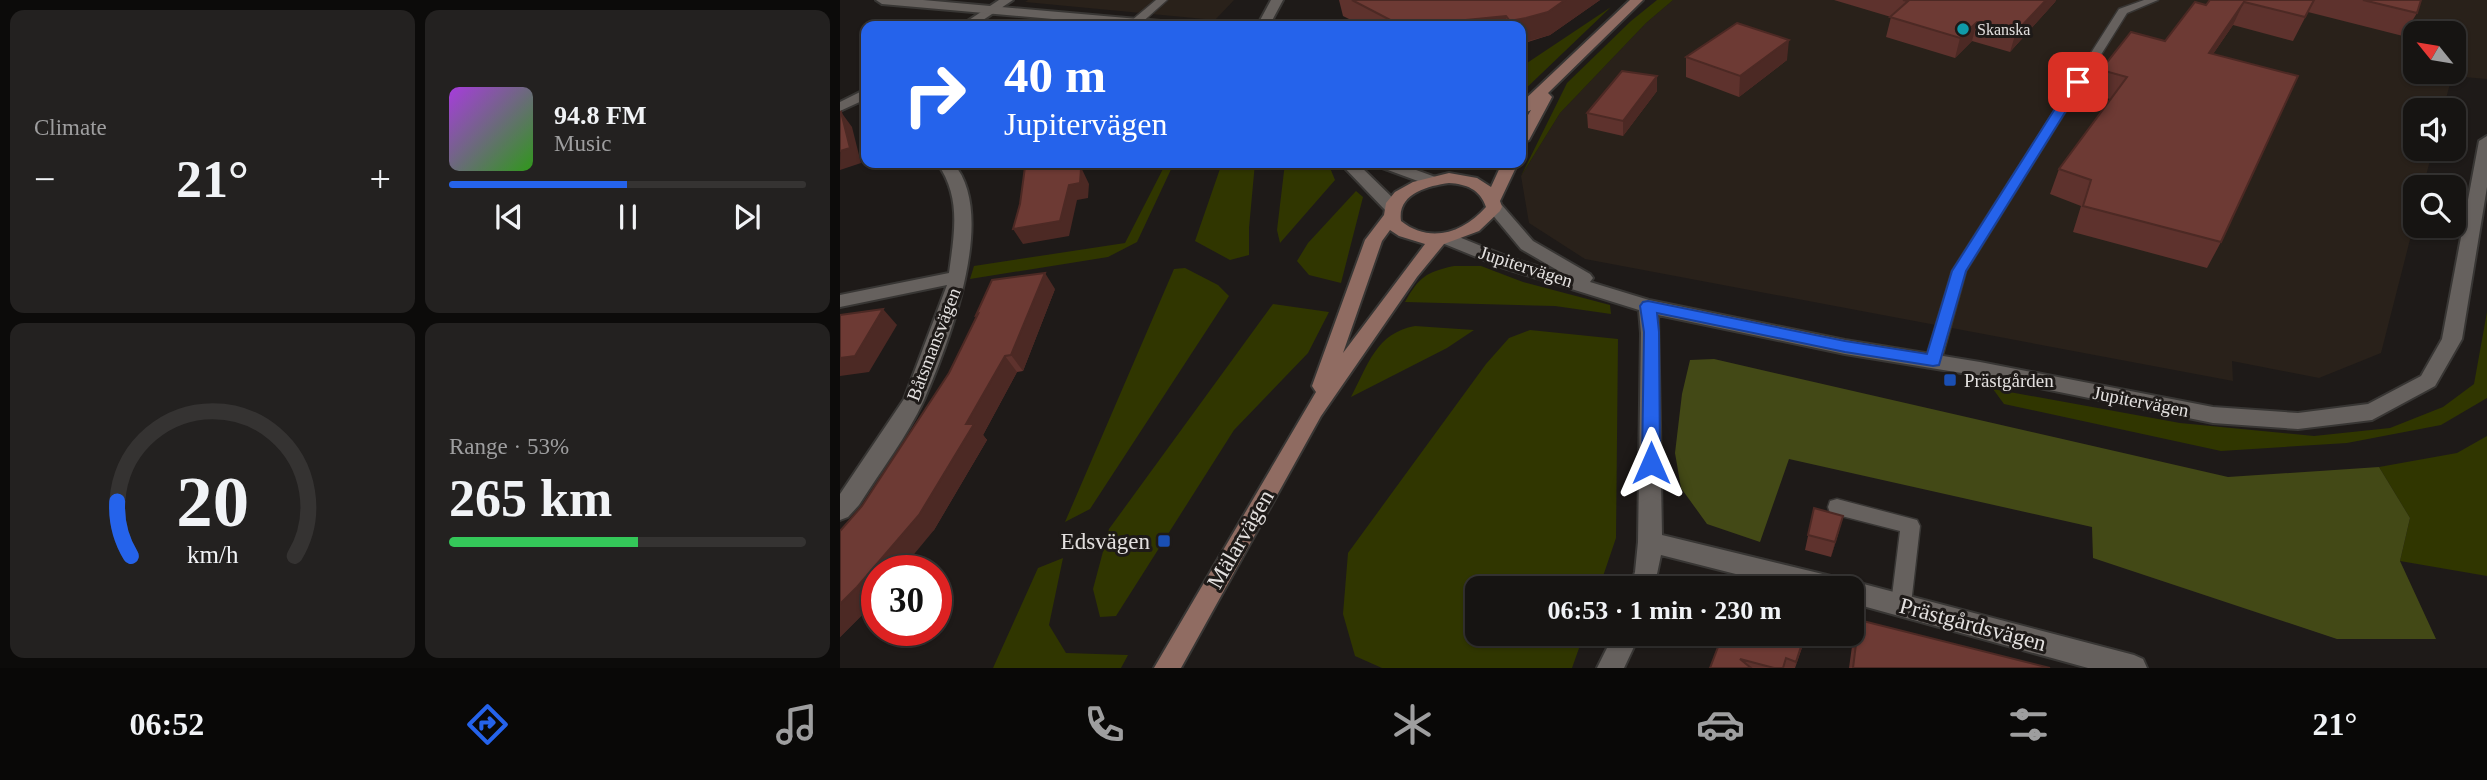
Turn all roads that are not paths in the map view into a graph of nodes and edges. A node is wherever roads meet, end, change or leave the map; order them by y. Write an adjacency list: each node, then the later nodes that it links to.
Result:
1 (882, 0): 7 (street)
2 (1007, 0): 7 (street)
3 (1162, 0): 10 (lane)
4 (1277, 0): 11 (street)
5 (1637, 0): 12 (main road)
6 (2153, 0): 29 (lane)
7 (993, 9): 8 (street); 9 (street)
8 (974, 21)
9 (1115, 21)
10 (1137, 21)
11 (1266, 21)
12 (1556, 78): 13 (main road); 14 (main road)
13 (1526, 106)
14 (1526, 131)
15 (2487, 141): 29 (street, Jupitervägen)
16 (949, 168): 25 (street, Båtsmansvägen)
17 (1352, 168): 23 (street)
18 (1401, 168): 21 (street)
19 (1459, 168): 21 (main road)
20 (1508, 168): 22 (main road)
21 (1440, 179): 22 (main road); 23 (main road)
22 (1493, 203): 24 (main road); 26 (street, Jupitervägen)
23 (1392, 212): 24 (main road); 30 (main road, Mälarvägen)
24 (1443, 239): 26 (street, Jupitervägen); 30 (main road, Mälarvägen)
25 (958, 277): 27 (street); 32 (street, Båtsmansvägen)
26 (1606, 291): 28 (street, Jupitervägen)
27 (840, 301)
28 (1648, 306): 29 (street, Jupitervägen); 33 (street)
29 (1933, 360)
30 (1314, 410): 39 (main road, Mälarvägen)
31 (1837, 507): 37 (lane)
32 (840, 510)
33 (1650, 542): 34 (street); 35 (street)
34 (1646, 576)
35 (1787, 576)
36 (1864, 595): 37 (street, Prästgårdsvägen)
37 (1901, 604): 41 (street, Prästgårdsvägen)
38 (1621, 646): 40 (street)
39 (1167, 668)
40 (1610, 668)
41 (2134, 668)

